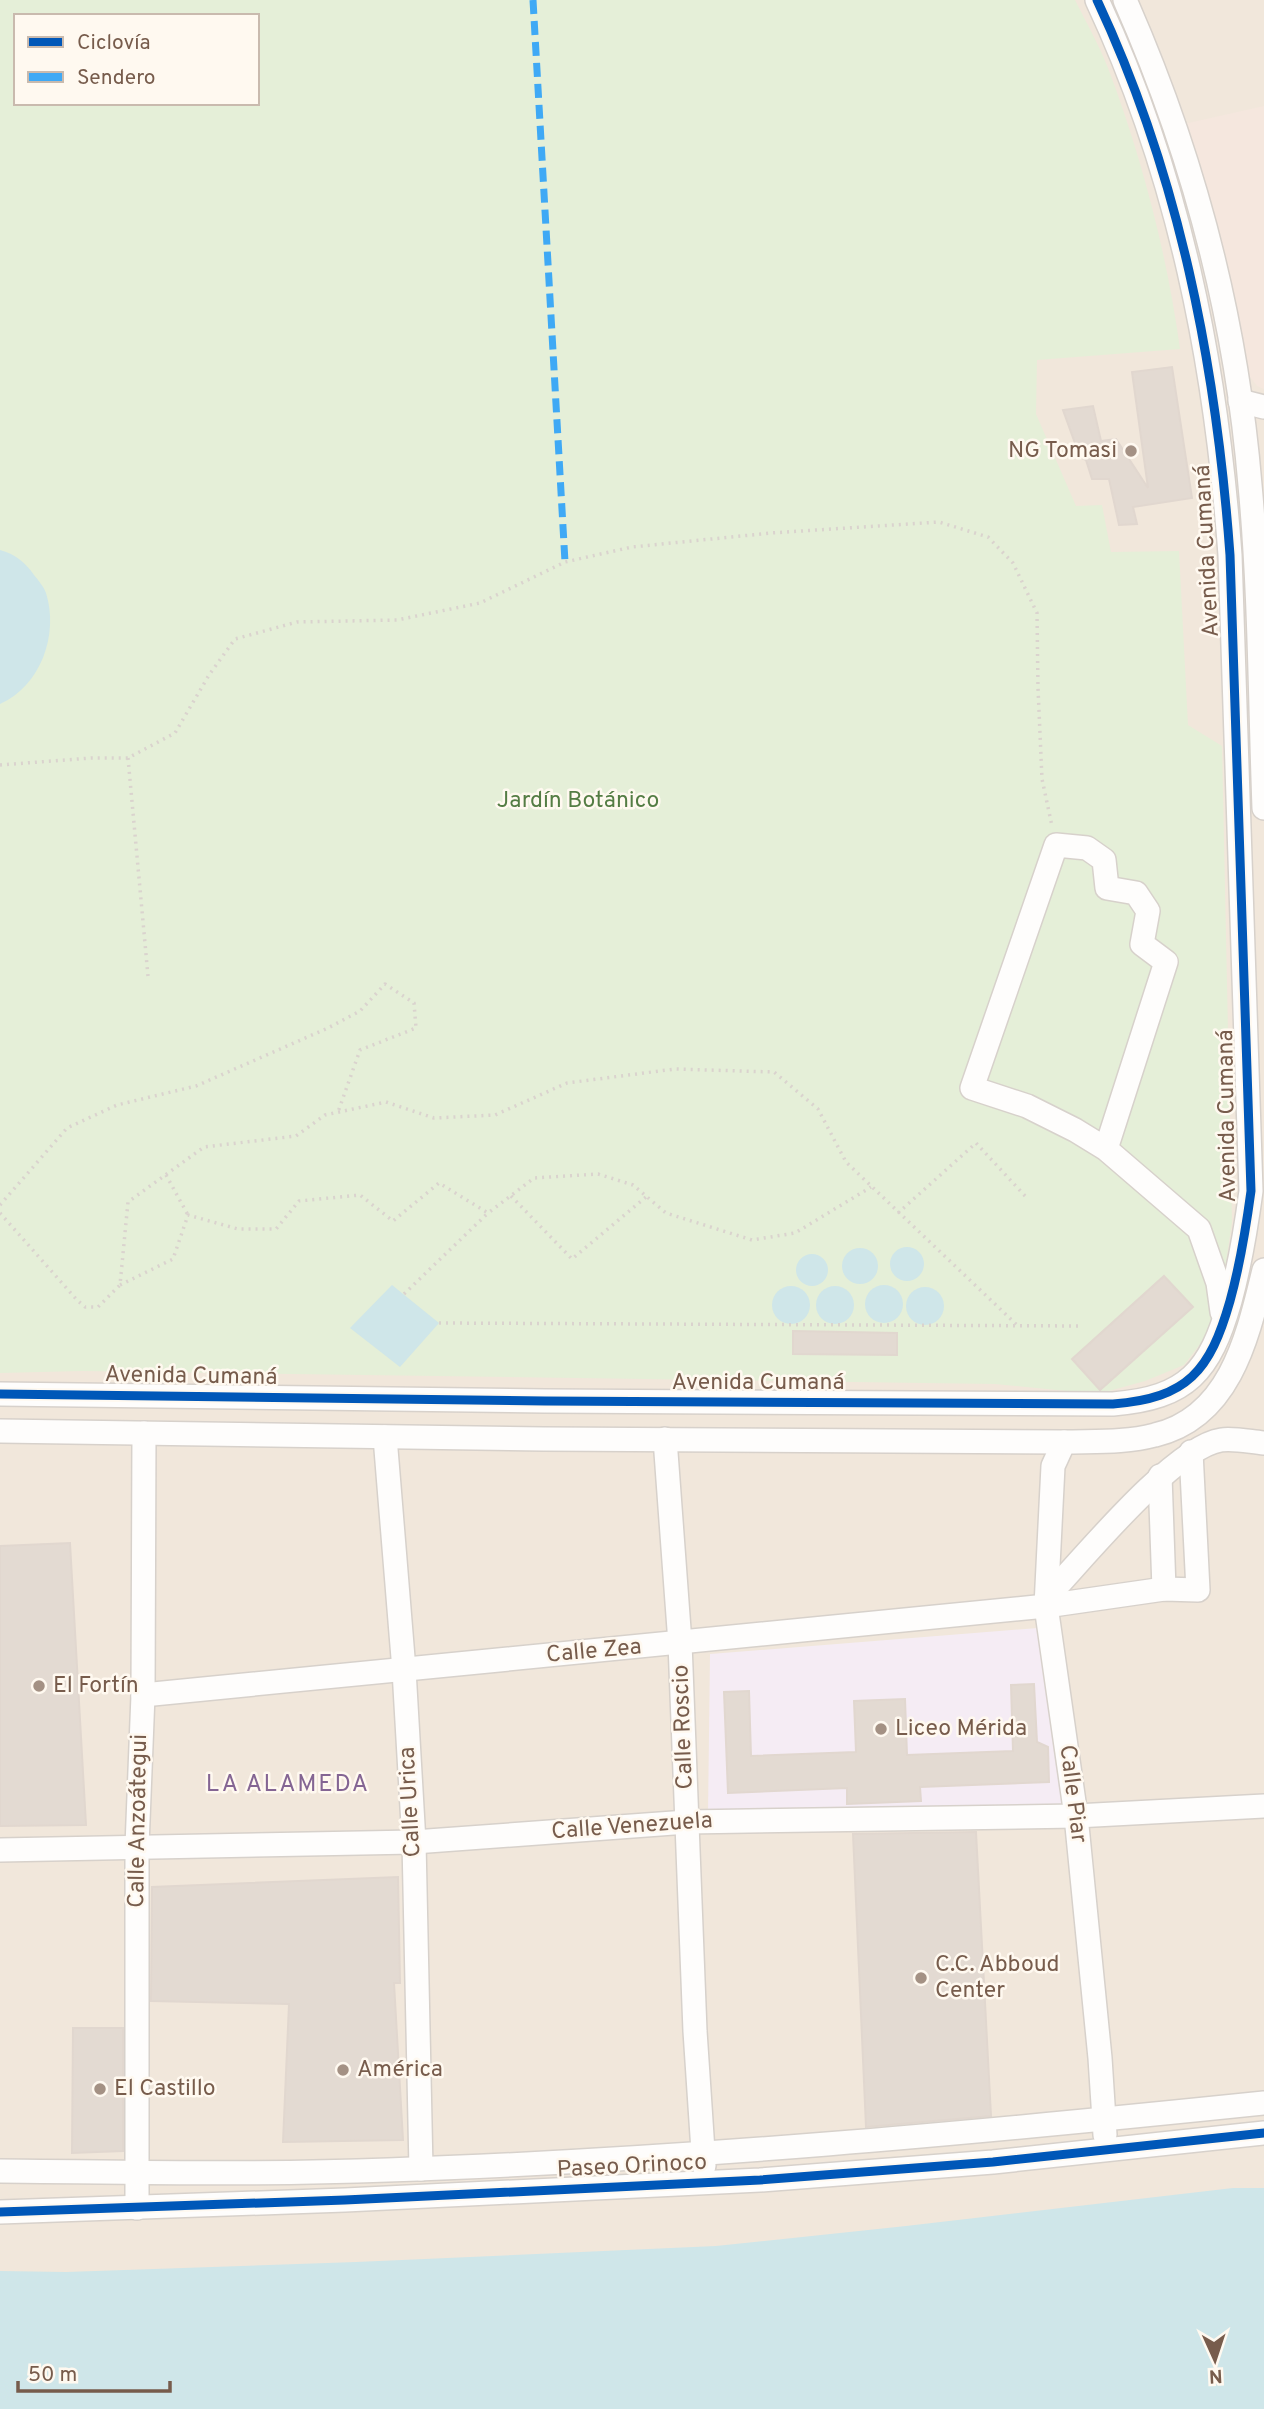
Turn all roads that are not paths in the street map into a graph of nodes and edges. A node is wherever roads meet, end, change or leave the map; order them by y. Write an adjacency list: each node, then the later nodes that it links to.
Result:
1 (1097, 0): 10 (street, Avenida Cumaná)
2 (1125, 0): 3 (street, Avenida Cumaná)
3 (1240, 401): 4 (street); 5 (street, Avenida Cumaná)
4 (1264, 407)
5 (1258, 495): 6 (street, Avenida Cumaná)
6 (1262, 703): 7 (street, Avenida Cumaná)
7 (1264, 808)
8 (1106, 1149): 8 (street); 10 (street)
9 (1264, 1270): 16 (street)
10 (1224, 1322): 11 (street, Avenida Cumaná)
11 (0, 1394)
12 (0, 1431): 13 (street)
13 (144, 1433): 14 (street); 24 (street, Calle Anzoátegui)
14 (385, 1437): 15 (street); 23 (street, Calle Urica)
15 (665, 1440): 16 (street); 22 (street, Calle Roscio)
16 (1064, 1442): 21 (street, Calle Piar)
17 (1264, 1443): 18 (street)
18 (1191, 1452): 19 (street); 20 (street, Calle Zea)
19 (1160, 1476): 20 (street); 21 (street)
20 (1164, 1589): 21 (street, Calle Zea)
21 (1046, 1602): 22 (street, Calle Zea); 26 (street, Calle Piar)
22 (680, 1643): 23 (street, Calle Zea); 27 (street, Calle Roscio)
23 (404, 1670): 24 (street, Calle Zea); 28 (street, Calle Urica)
24 (143, 1695): 29 (street, Calle Anzoátegui)
25 (1264, 1806): 26 (street, Calle Venezuela)
26 (1076, 1816): 27 (street, Calle Venezuela); 32 (street, Calle Piar)
27 (687, 1822): 28 (street, Calle Venezuela); 35 (street, Calle Roscio)
28 (414, 1842): 29 (street, Calle Venezuela); 36 (street, Calle Urica)
29 (137, 1846): 30 (street, Calle Venezuela); 38 (street, Calle Anzoátegui)
30 (0, 1850)
31 (1264, 2103): 32 (street, Paseo Orinoco)
32 (1104, 2119): 34 (street, Calle Piar); 35 (street, Paseo Orinoco)
33 (1264, 2133): 34 (street, Paseo Orinoco)
34 (1107, 2149): 39 (street, Paseo Orinoco)
35 (703, 2152): 36 (street, Paseo Orinoco); 39 (street, Calle Roscio)
36 (421, 2169): 38 (street, Paseo Orinoco)
37 (0, 2171): 38 (street, Paseo Orinoco)
38 (135, 2172): 40 (street, Calle Anzoátegui)
39 (704, 2183): 40 (street, Paseo Orinoco)
40 (137, 2208): 41 (street, Paseo Orinoco)
41 (0, 2212)

